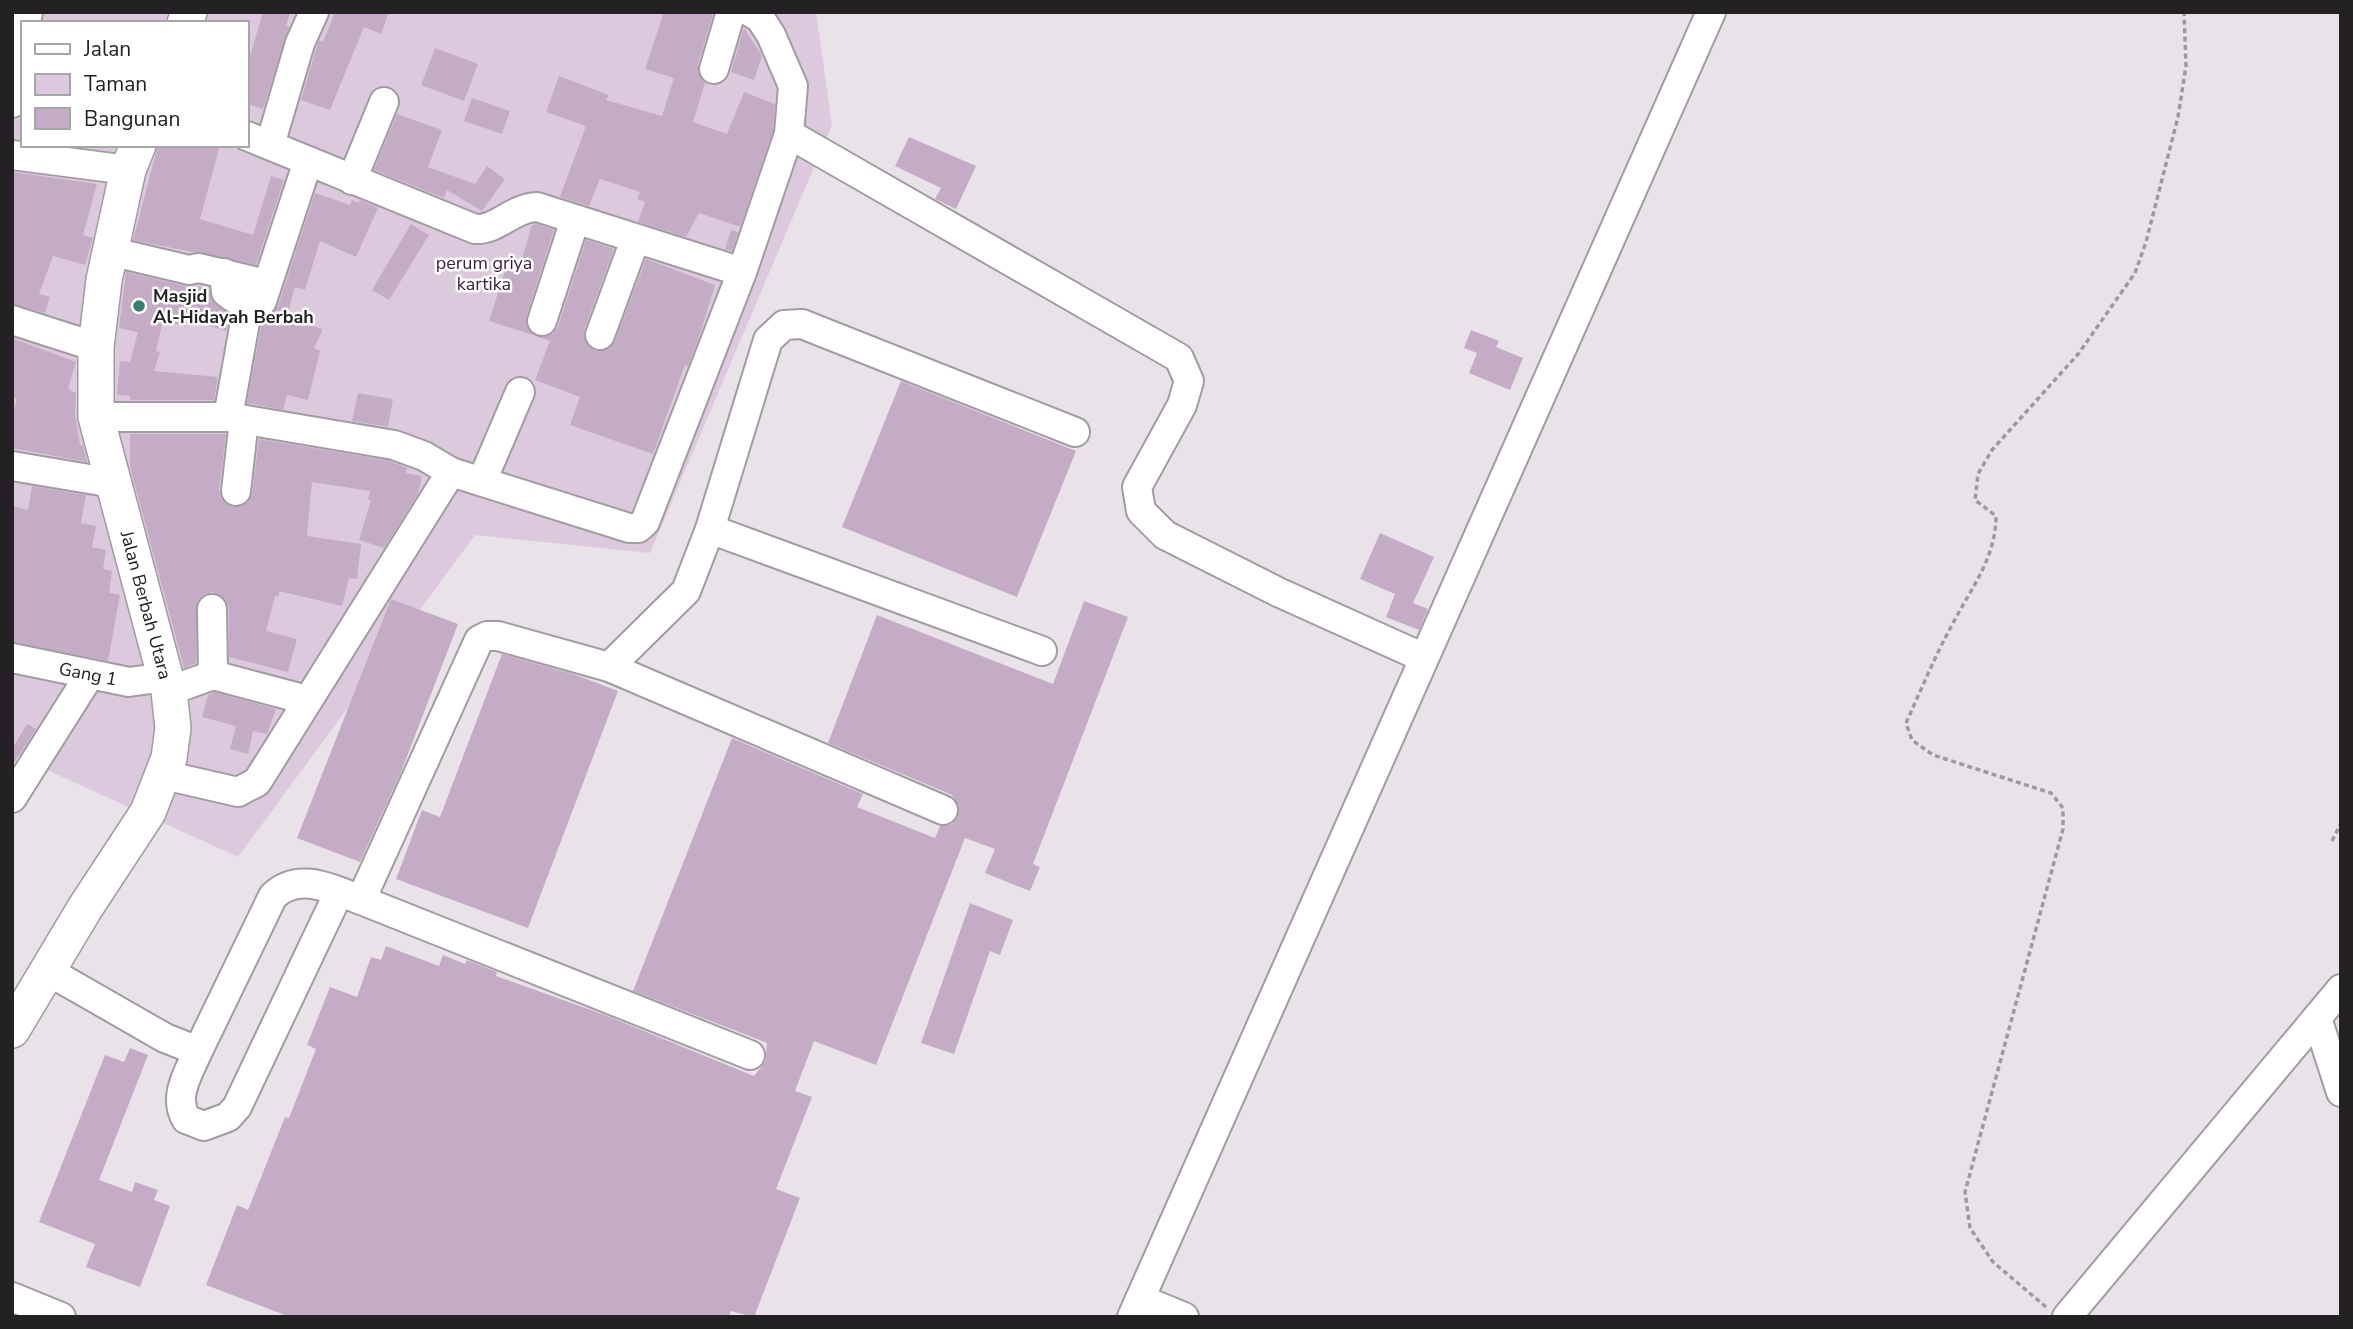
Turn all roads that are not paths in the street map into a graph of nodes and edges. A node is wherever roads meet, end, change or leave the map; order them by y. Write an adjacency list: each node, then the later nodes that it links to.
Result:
1 (314, 12): 10 (street)
2 (731, 12): 6 (street)
3 (750, 12): 9 (street)
4 (1711, 12): 38 (street)
5 (21, 52): 8 (street)
6 (714, 69)
7 (384, 102): 14 (street)
8 (12, 103)
9 (789, 134): 18 (street); 38 (street)
10 (258, 140): 13 (street)
11 (12, 155): 12 (street)
12 (133, 158): 17 (main road, Jalan Berbah Utara)
13 (308, 161): 14 (street); 20 (street)
14 (352, 180): 15 (street)
15 (575, 220): 16 (street); 23 (street)
16 (635, 240): 18 (street); 24 (street)
17 (109, 251): 19 (street); 25 (main road, Jalan Berbah Utara)
18 (742, 272): 32 (street)
19 (225, 273): 20 (street); 21 (street)
20 (266, 284): 21 (street)
21 (248, 305): 28 (street)
22 (12, 320): 25 (street)
23 (542, 321)
24 (600, 335)
25 (96, 347): 27 (main road, Jalan Berbah Utara)
26 (520, 392): 32 (street)
27 (96, 417): 28 (street); 33 (main road, Jalan Berbah Utara)
28 (236, 419): 31 (street); 34 (street)
29 (1074, 432): 35 (street)
30 (12, 466): 33 (street)
31 (451, 472): 32 (street); 44 (street)
32 (482, 481)
33 (113, 483): 43 (main road, Jalan Berbah Utara)
34 (236, 491)
35 (710, 529): 37 (street); 40 (street)
36 (212, 609): 41 (street)
37 (1042, 651)
38 (1422, 657): 57 (street)
39 (12, 658): 42 (street, Gang 1)
40 (609, 667): 47 (street); 48 (street)
41 (213, 674): 43 (street, Gang 1); 44 (street)
42 (89, 676): 43 (street, Gang 1); 46 (street)
43 (167, 684): 45 (main road, Jalan Berbah Utara)
44 (307, 700): 45 (street)
45 (164, 775): 49 (main road, Jalan Berbah Utara)
46 (12, 798)
47 (943, 810)
48 (350, 896): 53 (street); 53 (street); 54 (street)
49 (48, 971): 52 (main road, Jalan Berbah Utara); 53 (street)
50 (2341, 989): 51 (street)
51 (2317, 1018): 55 (street); 58 (street)
52 (12, 1030)
53 (198, 1051)
54 (750, 1055)
55 (2341, 1092)
56 (24, 1307): 59 (street)
57 (1136, 1308): 60 (street)
58 (2058, 1313)
59 (61, 1317)
60 (1184, 1317)

